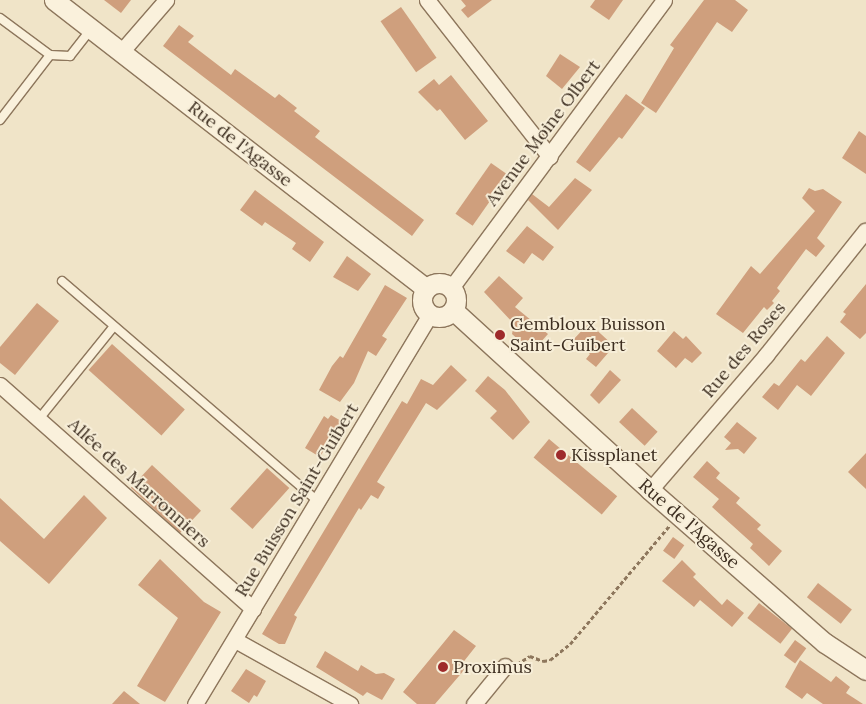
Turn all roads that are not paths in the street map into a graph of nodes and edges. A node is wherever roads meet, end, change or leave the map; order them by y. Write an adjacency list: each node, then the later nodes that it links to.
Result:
1 (166, 0): 7 (street)
2 (427, 0): 10 (street)
3 (664, 0): 10 (street, Avenue Moine Olbert)
4 (62, 3): 6 (street, Rue de l'Agasse)
5 (0, 18): 8 (lane)
6 (91, 29): 7 (street, Rue de l'Agasse); 8 (lane)
7 (122, 52): 13 (street, Rue de l'Agasse)
8 (50, 55): 9 (lane)
9 (0, 120)
10 (550, 157): 14 (street, Avenue Moine Olbert)
11 (865, 231): 20 (street, Rue des Roses)
12 (62, 281): 17 (lane)
13 (425, 288): 14 (street); 16 (street)
14 (451, 288): 15 (street)
15 (453, 310): 16 (street); 20 (street, Rue de l'Agasse)
16 (430, 314): 21 (street, Rue Buisson Saint-Guibert)
17 (114, 326): 19 (lane); 21 (lane)
18 (0, 385): 19 (street, Allée des Marronniers)
19 (39, 419): 22 (street, Allée des Marronniers)
20 (650, 490): 25 (street, Rue de l'Agasse)
21 (318, 501): 22 (street, Rue Buisson Saint-Guibert)
22 (254, 609): 23 (street, Rue Buisson Saint-Guibert)
23 (235, 640): 26 (street, Rue Buisson Saint-Guibert); 27 (street)
24 (505, 666): 28 (street)
25 (866, 670)
26 (195, 704)
27 (350, 704)
28 (474, 704)

